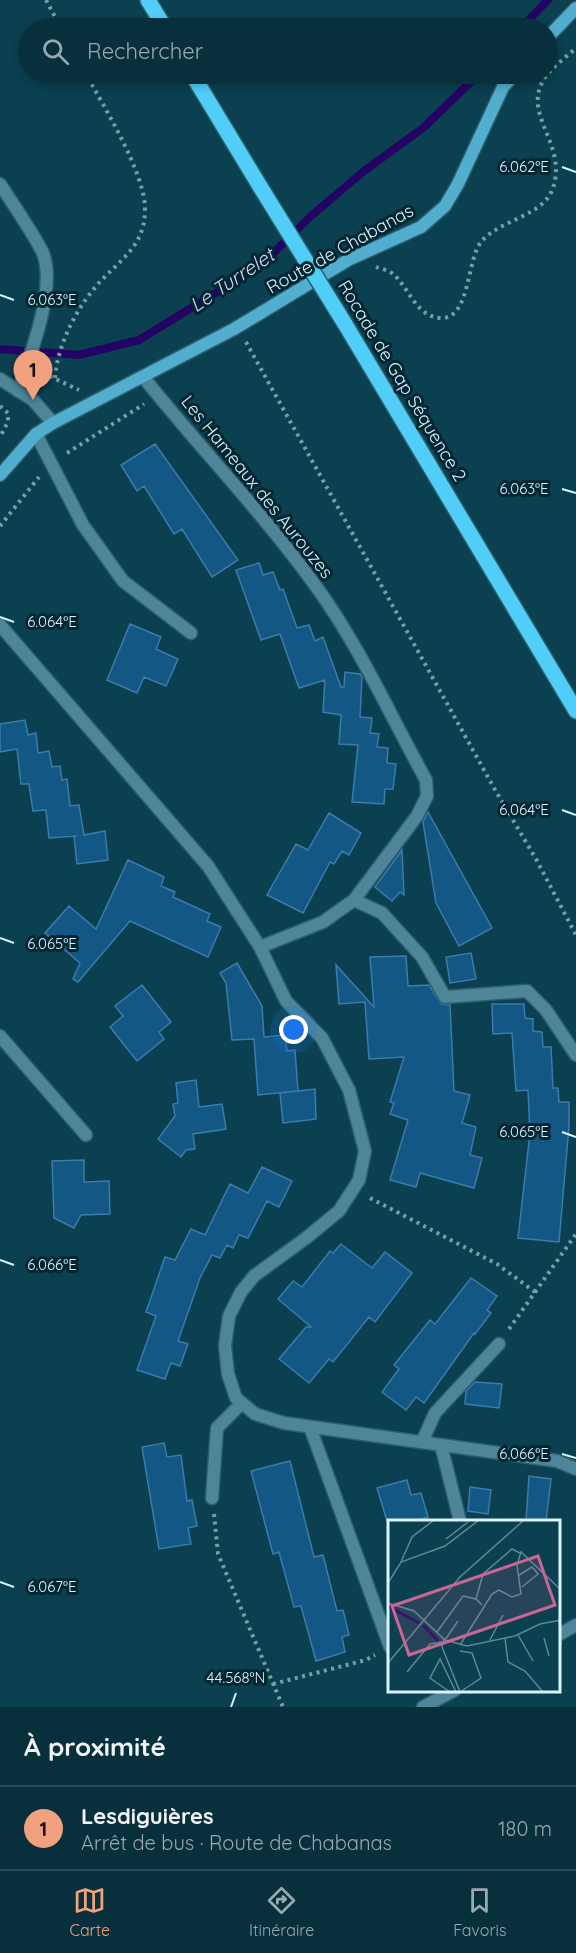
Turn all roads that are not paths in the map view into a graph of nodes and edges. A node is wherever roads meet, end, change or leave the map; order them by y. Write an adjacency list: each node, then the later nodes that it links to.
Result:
1 (148, 0): 3 (main road)
2 (576, 8): 4 (street)
3 (159, 18)
4 (558, 27)
5 (198, 84): 16 (main road, Rocade de Gap Séquence 2, bridge)
6 (505, 84): 8 (street, Route de Chabanas)
7 (0, 184): 10 (street)
8 (144, 378): 11 (street, Route de Chabanas); 17 (street, Les Hameaux des Aurouzes)
9 (0, 379): 10 (street)
10 (18, 391): 11 (street)
11 (53, 423): 12 (street, Route de Chabanas)
12 (36, 434): 13 (street, Route de Chabanas); 15 (street)
13 (0, 475)
14 (0, 625): 18 (street)
15 (191, 633)
16 (576, 711)
17 (354, 900): 18 (street, Les Hameaux des Aurouzes); 20 (street)
18 (260, 947): 23 (street)
19 (0, 1035): 21 (street)
20 (576, 1055)
21 (86, 1135)
22 (499, 1344): 25 (street)
23 (242, 1403): 24 (street); 28 (street)
24 (310, 1426): 25 (street); 32 (street)
25 (422, 1442): 26 (street)
26 (441, 1445): 27 (street); 29 (street)
27 (576, 1469)
28 (212, 1498)
29 (460, 1520)
30 (576, 1625): 31 (street)
31 (561, 1633)
32 (388, 1643)
33 (451, 1692): 34 (street)
34 (423, 1707)

